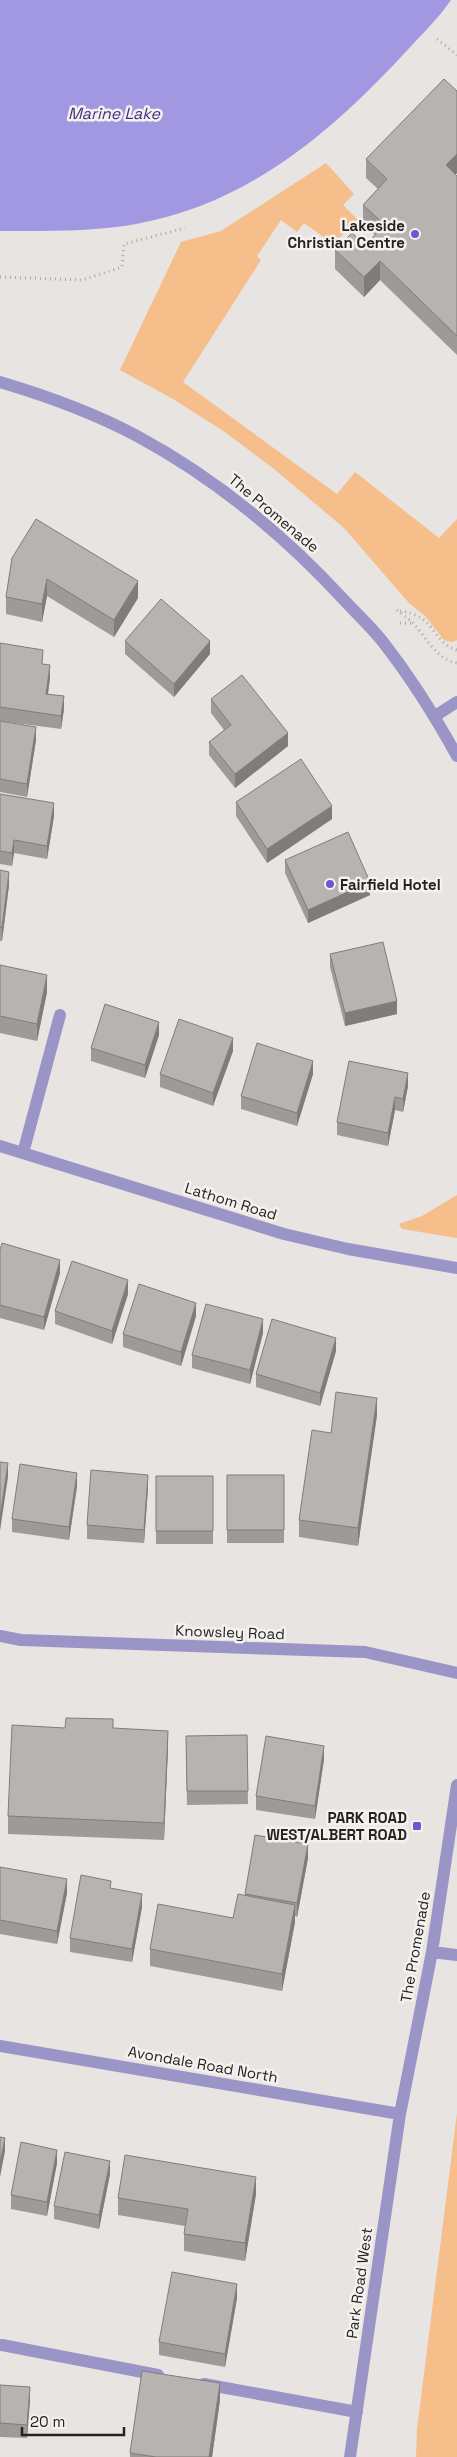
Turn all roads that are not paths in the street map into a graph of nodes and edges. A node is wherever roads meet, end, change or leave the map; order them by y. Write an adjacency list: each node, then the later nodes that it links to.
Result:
1 (0, 382): 3 (street, The Promenade)
2 (457, 702): 3 (street)
3 (435, 716): 4 (street, The Promenade)
4 (457, 756)
5 (60, 1014): 7 (street)
6 (0, 1146): 7 (street, Lathom Road)
7 (23, 1153): 8 (street, Lathom Road)
8 (457, 1268)
9 (0, 1636): 10 (street, Knowsley Road)
10 (457, 1673)
11 (457, 1785): 12 (street, The Promenade)
12 (432, 1952): 13 (street); 15 (street, The Promenade)
13 (457, 1955)
14 (0, 2046): 15 (street, Avondale Road North)
15 (400, 2114): 19 (street, Park Road West)
16 (2, 2345): 17 (street)
17 (174, 2378)
18 (194, 2382): 19 (street)
19 (357, 2412): 20 (street, Park Road West)
20 (350, 2457)

